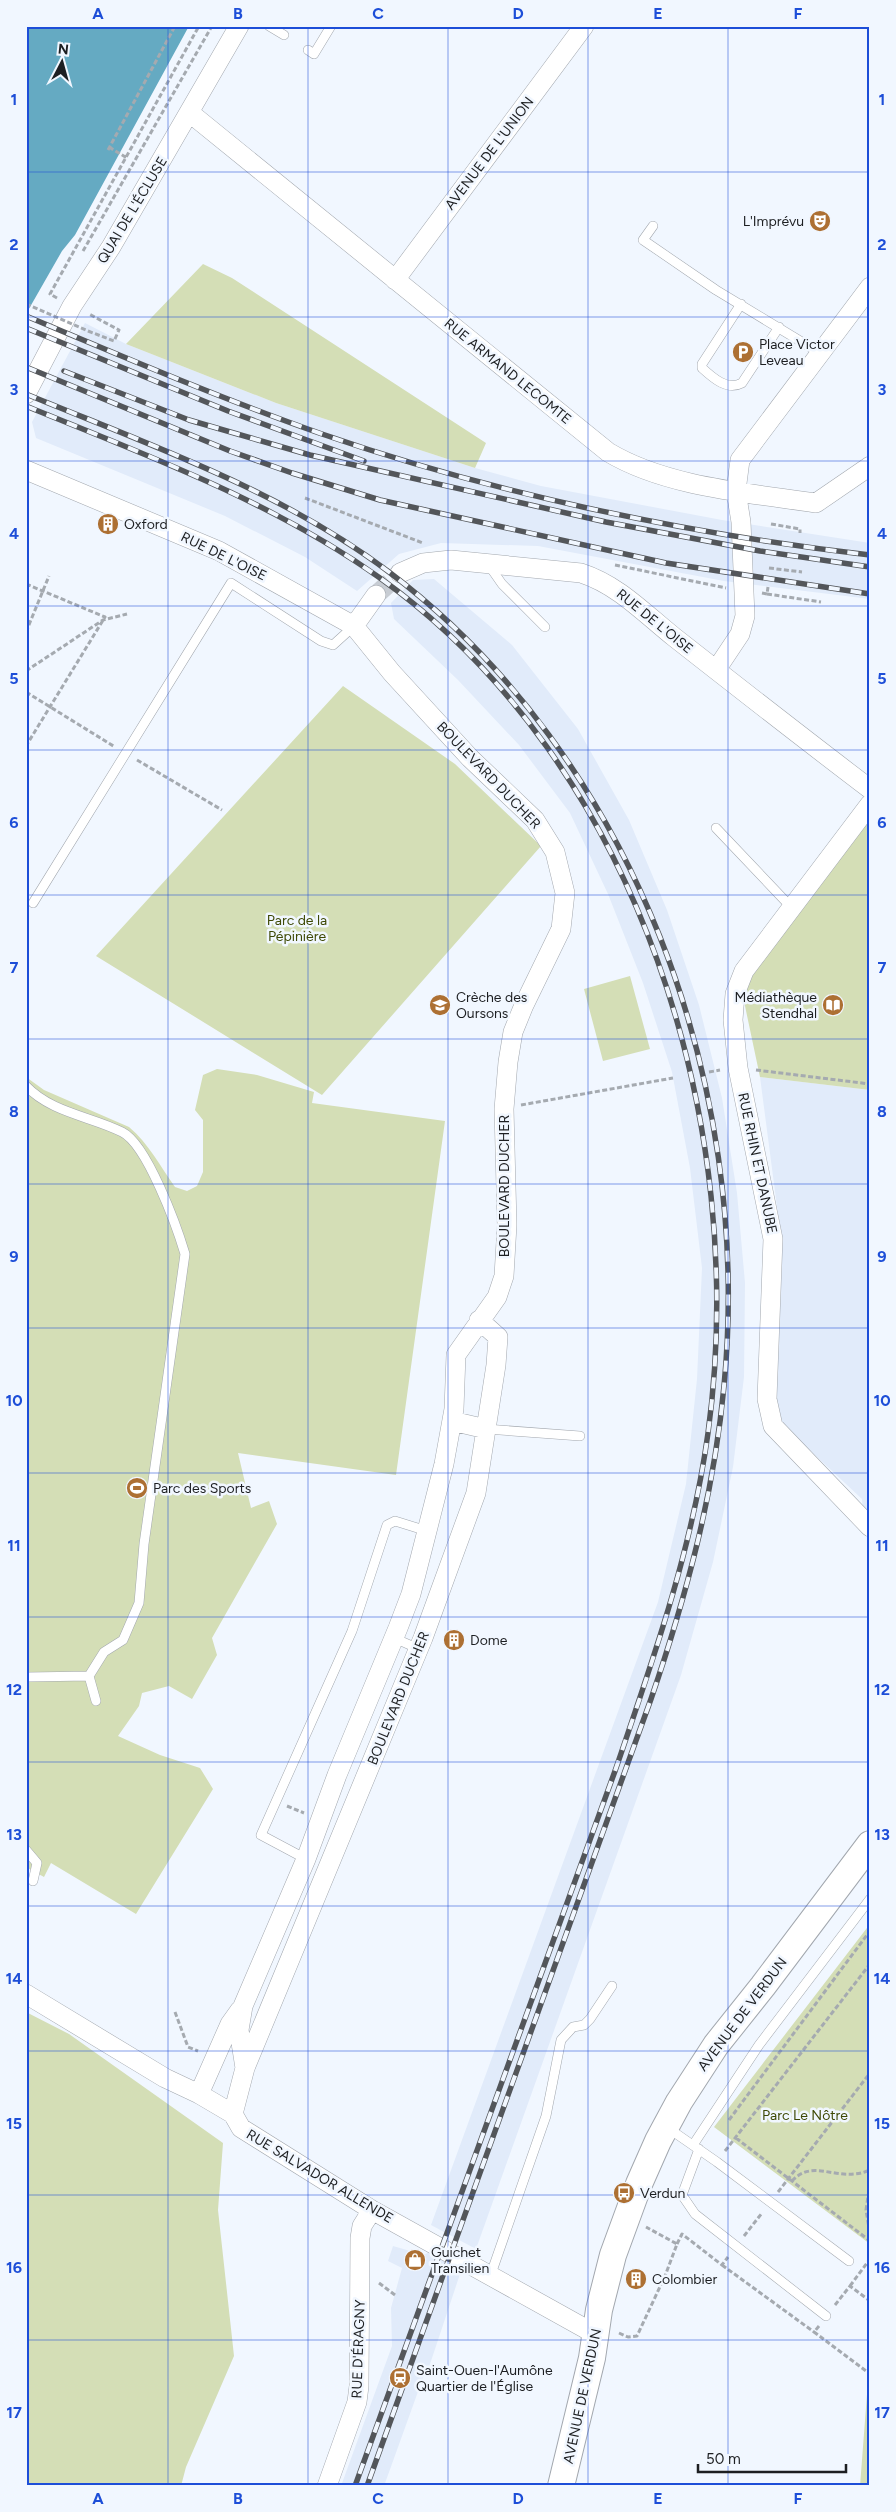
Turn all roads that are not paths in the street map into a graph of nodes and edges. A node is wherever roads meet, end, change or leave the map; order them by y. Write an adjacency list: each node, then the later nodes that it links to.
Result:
1 (239, 26): 7 (street, QUAI DE L'ÉCLUSE)
2 (269, 26): 5 (lane)
3 (331, 26): 6 (lane)
4 (584, 26): 9 (street, AVENUE DE L'UNION)
5 (284, 35)
6 (308, 50)
7 (190, 113): 9 (street, RUE ARMAND LECOMTE); 14 (street, QUAI DE L'ÉCLUSE)
8 (653, 226): 11 (lane)
9 (395, 280): 17 (street, RUE ARMAND LECOMTE)
10 (870, 287): 13 (street)
11 (741, 304): 12 (lane); 12 (lane)
12 (779, 327): 13 (lane)
13 (820, 353): 17 (street)
14 (26, 394)
15 (870, 466): 17 (street, RUE ARMAND LECOMTE)
16 (26, 470): 21 (street, RUE DE L'OISE)
17 (736, 491): 23 (street)
18 (488, 564): 19 (street, RUE DE L'OISE); 22 (lane); 23 (street, RUE DE L'OISE)
19 (400, 573)
20 (376, 595): 21 (street)
21 (354, 626): 27 (lane); 30 (street, BOULEVARD DUCHER)
22 (545, 627)
23 (716, 670): 24 (street, RUE DE L'OISE)
24 (870, 790)
25 (870, 804): 28 (street, RUE RHIN ET DANUBE)
26 (716, 828): 28 (lane)
27 (33, 903)
28 (791, 907): 34 (street, RUE RHIN ET DANUBE)
29 (26, 1086): 38 (lane)
30 (480, 1320): 31 (street, BOULEVARD DUCHER); 32 (street, BOULEVARD DUCHER)
31 (452, 1421): 32 (street); 35 (street, BOULEVARD DUCHER)
32 (486, 1429): 33 (lane); 37 (street, BOULEVARD DUCHER)
33 (580, 1436)
34 (870, 1527)
35 (427, 1530): 36 (street, BOULEVARD DUCHER); 43 (lane)
36 (394, 1638): 37 (lane); 43 (street, BOULEVARD DUCHER)
37 (419, 1649): 49 (street, BOULEVARD DUCHER)
38 (89, 1676): 39 (lane); 40 (lane)
39 (27, 1678)
40 (96, 1701)
41 (870, 1844): 52 (main road, AVENUE DE VERDUN)
42 (26, 1850): 44 (lane)
43 (306, 1859): 48 (street, BOULEVARD DUCHER)
44 (33, 1882)
45 (870, 1899): 53 (lane)
46 (612, 1986): 56 (lane)
47 (26, 1994): 50 (street, RUE SALVADOR ALLENDE)
48 (243, 2006): 49 (street, BOULEVARD DUCHER); 50 (street, BOULEVARD DUCHER)
49 (245, 2068): 51 (street, BOULEVARD DUCHER)
50 (199, 2094): 51 (street, RUE SALVADOR ALLENDE)
51 (233, 2114): 54 (street, RUE SALVADOR ALLENDE)
52 (665, 2127): 53 (lane); 58 (main road, AVENUE DE VERDUN)
53 (696, 2147): 55 (lane); 57 (lane)
54 (372, 2210): 56 (street, RUE SALVADOR ALLENDE); 59 (street, RUE D'ÉRAGNY)
55 (849, 2261)
56 (492, 2274): 58 (street, RUE SALVADOR ALLENDE)
57 (826, 2316)
58 (597, 2322): 60 (main road, AVENUE DE VERDUN)
59 (327, 2486)
60 (561, 2486)

